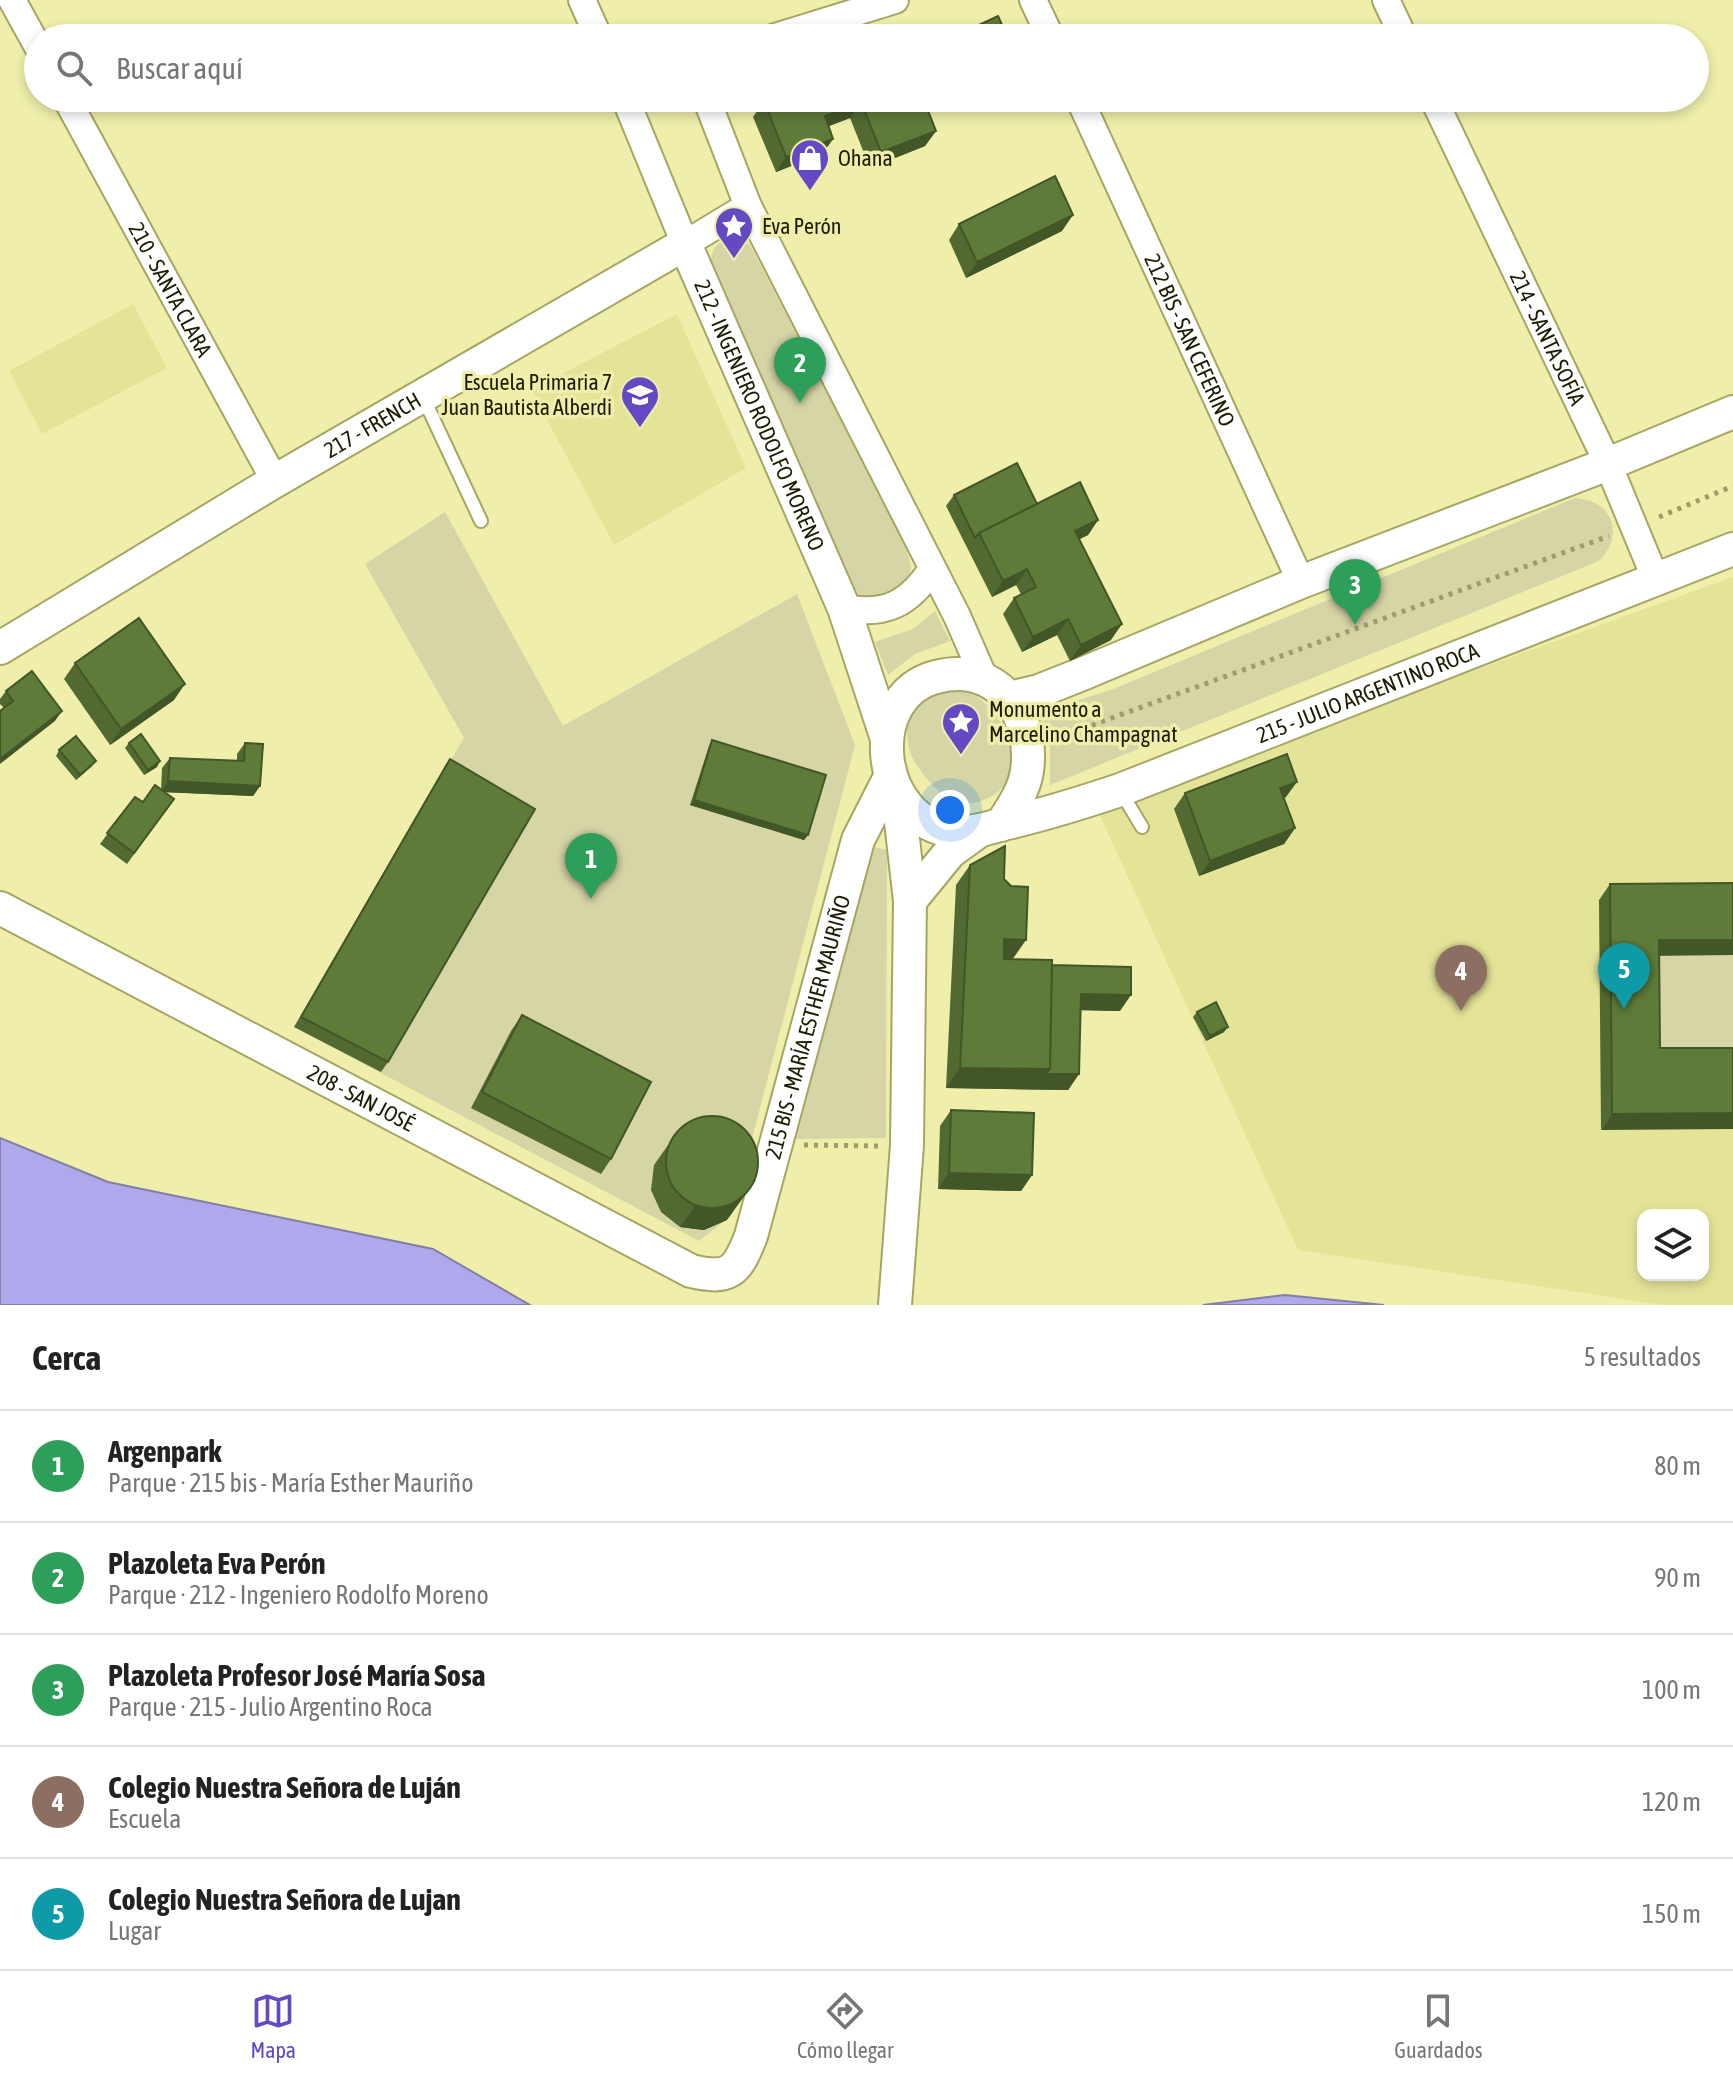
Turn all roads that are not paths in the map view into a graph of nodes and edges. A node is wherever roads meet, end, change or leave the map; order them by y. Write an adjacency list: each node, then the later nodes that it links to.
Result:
1 (12, 0): 6 (street)
2 (582, 0): 7 (street)
3 (895, 0): 8 (street)
4 (1033, 0): 9 (street)
5 (1386, 0): 10 (street)
6 (25, 24)
7 (593, 24)
8 (817, 24)
9 (1044, 24)
10 (1397, 24)
11 (74, 112): 21 (street, 210 - SANTA CLARA)
12 (631, 112): 17 (street, 212 - INGENIERO RODOLFO MORENO)
13 (711, 112): 16 (street)
14 (1085, 112): 26 (street, 212 BIS - SAN CEFERINO)
15 (1440, 112): 20 (street, 214 - SANTA SOFÍA)
16 (748, 206): 17 (street, 217 - FRENCH); 24 (street)
17 (685, 244): 18 (street, 217 - FRENCH); 27 (street, 212 - INGENIERO RODOLFO MORENO)
18 (423, 396): 21 (street, 217 - FRENCH); 22 (lane)
19 (1733, 412): 20 (street)
20 (1608, 464): 25 (street, 214 - SANTA SOFÍA); 26 (street)
21 (275, 481): 28 (street, 217 - FRENCH)
22 (481, 521)
23 (1733, 549): 25 (street, 215 - JULIO ARGENTINO ROCA)
24 (932, 569): 27 (street); 29 (street)
25 (1656, 580): 32 (street, 215 - JULIO ARGENTINO ROCA)
26 (1301, 582): 29 (street)
27 (844, 608): 30 (street, 212 - INGENIERO RODOLFO MORENO)
28 (0, 648)
29 (998, 689): 30 (street); 34 (street)
30 (886, 736): 31 (street)
31 (894, 786): 34 (street); 35 (street); 37 (street, 215 BIS - MARÍA ESTHER MAURIÑO)
32 (1120, 790): 33 (lane); 34 (street, 215 - JULIO ARGENTINO ROCA)
33 (1142, 827)
34 (990, 828): 35 (street, 215 - JULIO ARGENTINO ROCA)
35 (910, 901): 38 (street)
36 (0, 908): 37 (street, 208 - SAN JOSÉ)
37 (725, 1275)
38 (895, 1305)

